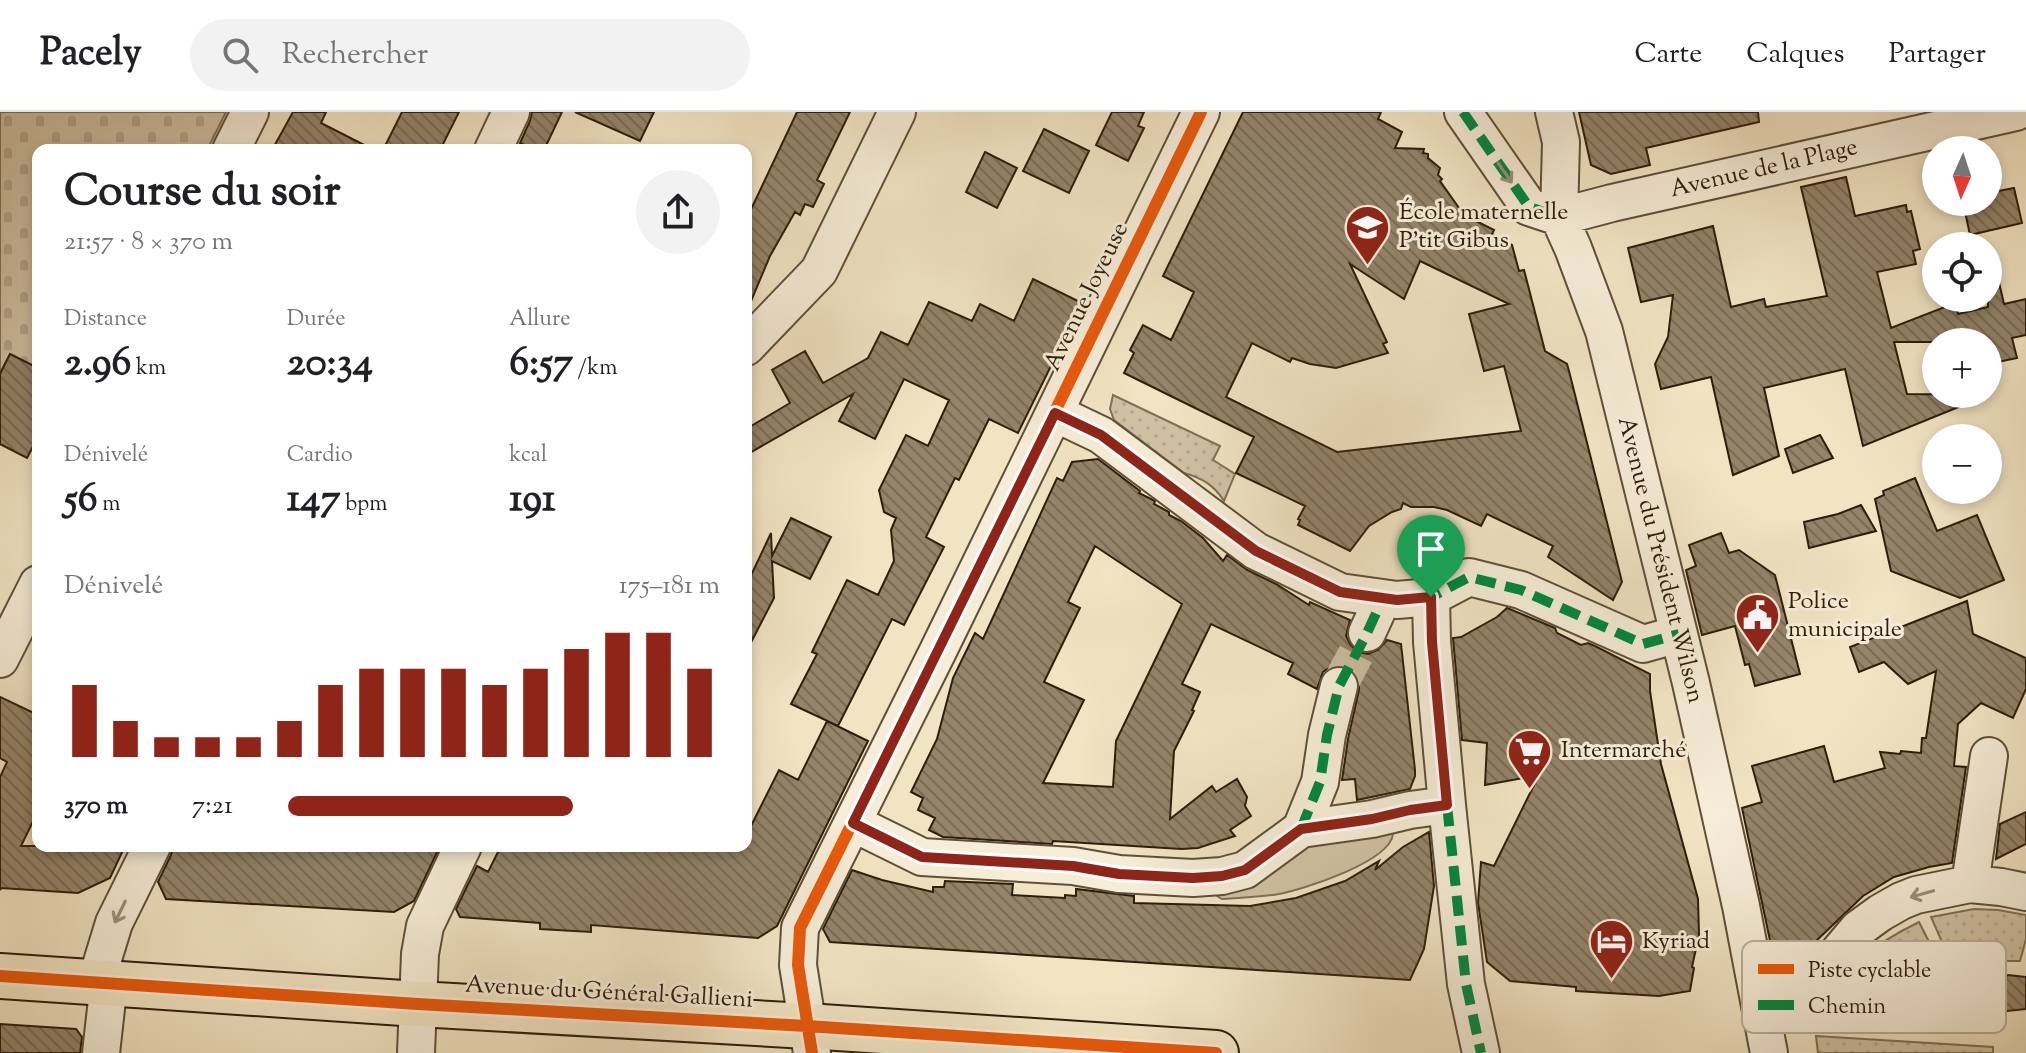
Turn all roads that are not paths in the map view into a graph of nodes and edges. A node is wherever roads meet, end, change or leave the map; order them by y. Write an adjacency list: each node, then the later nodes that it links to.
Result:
1 (250, 112): 8 (street)
2 (511, 112): 9 (street)
3 (897, 112): 11 (street)
4 (1201, 112): 12 (street, Avenue Joyeuse)
5 (1463, 112): 10 (street, one-way to 10)
6 (1554, 112): 10 (street)
7 (2016, 112): 10 (street, Avenue de la Plage)
8 (234, 144)
9 (496, 144)
10 (1559, 217): 17 (street, Avenue du Président Wilson)
11 (752, 341)
12 (1055, 413): 15 (street); 22 (street, Avenue Joyeuse)
13 (32, 596): 18 (street)
14 (1431, 597): 15 (street); 17 (street); 21 (street)
15 (1383, 598): 16 (street)
16 (1367, 633)
17 (1679, 634): 28 (street, Avenue du Président Wilson)
18 (0, 659)
19 (1339, 686): 23 (street)
20 (1989, 756): 26 (street)
21 (1447, 805): 23 (street); 37 (street)
22 (853, 823): 23 (street); 33 (street, Avenue Joyeuse)
23 (1301, 829)
24 (149, 852): 31 (street, one-way to 31)
25 (460, 852): 32 (street)
26 (1970, 884): 27 (street); 29 (street, one-way to 29)
27 (2026, 892)
28 (1748, 941)
29 (1848, 941)
30 (0, 976): 31 (main road, Avenue du Général Gallieni)
31 (103, 982): 32 (main road, Avenue du Général Gallieni); 34 (street)
32 (418, 1004): 33 (main road, Avenue du Général Gallieni); 35 (street)
33 (809, 1039): 36 (main road, Avenue du Général Gallieni)
34 (101, 1053)
35 (416, 1053)
36 (1216, 1053)
37 (1481, 1053)

